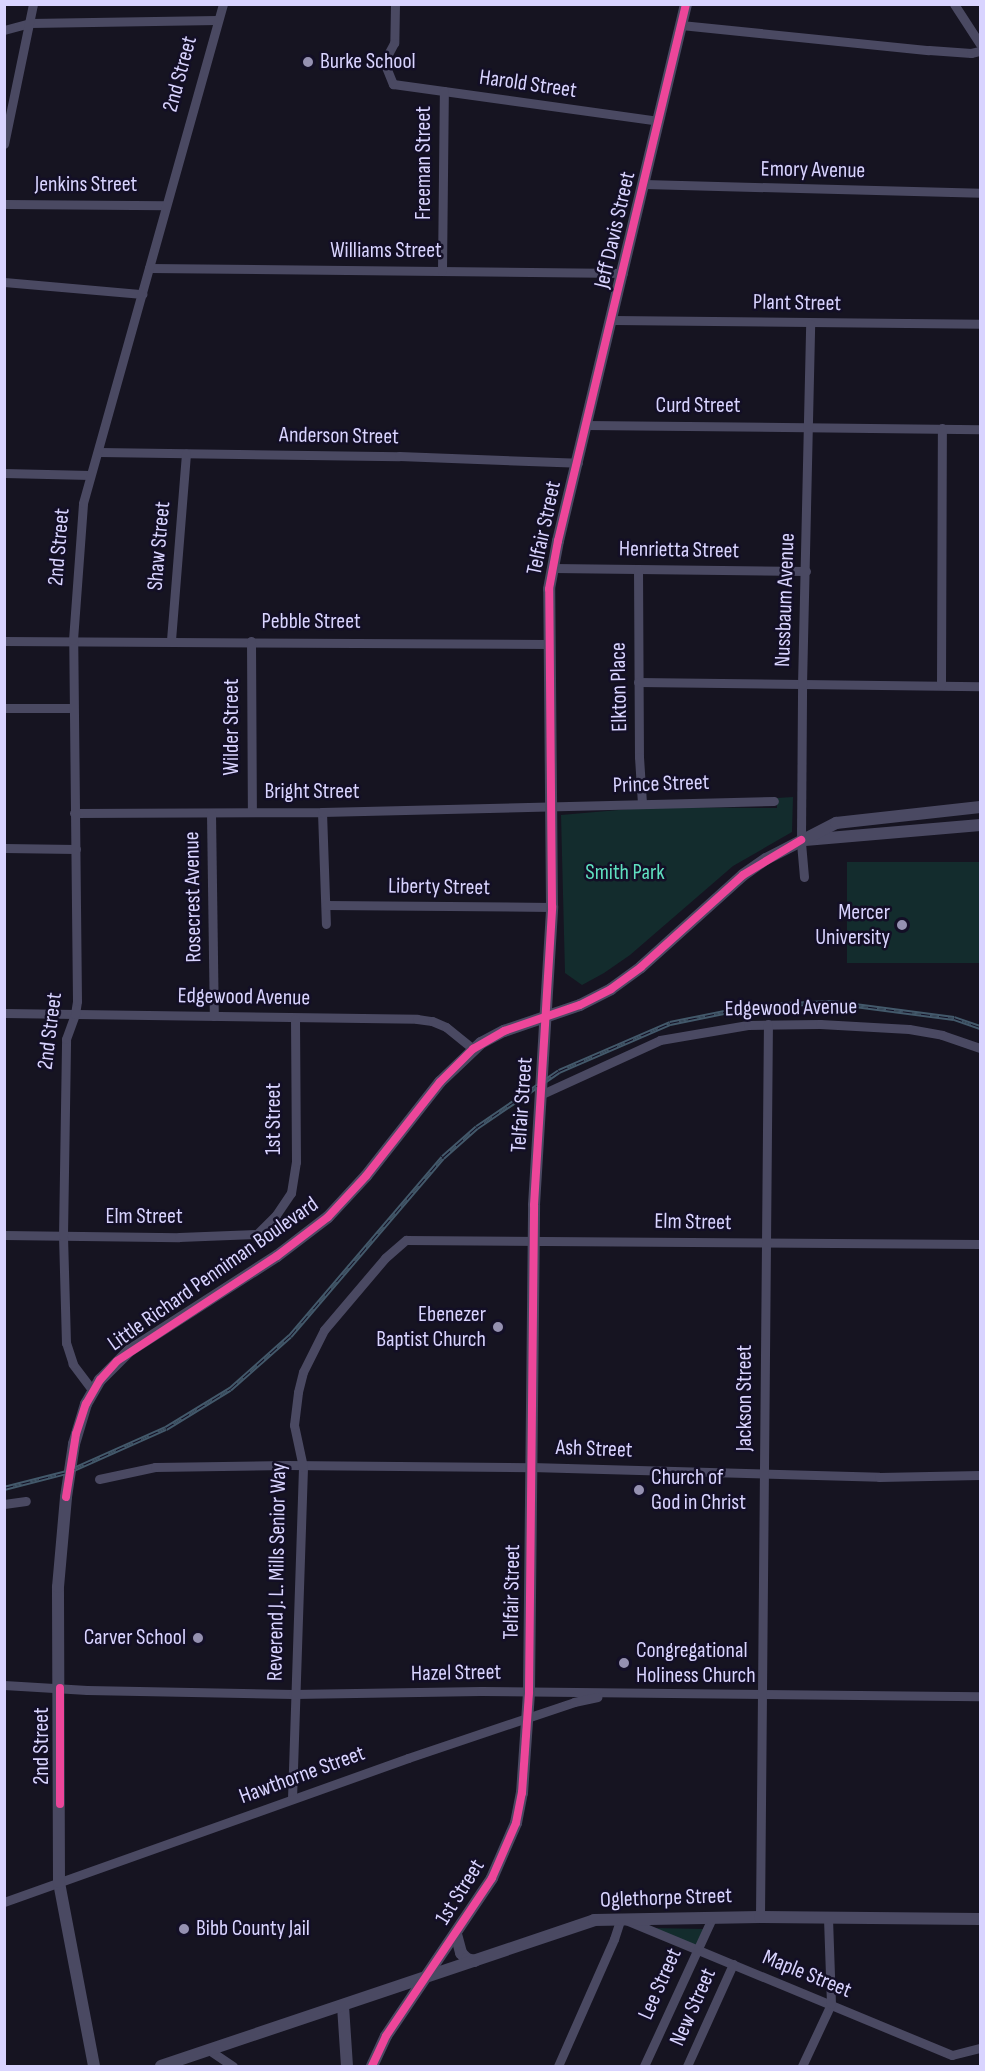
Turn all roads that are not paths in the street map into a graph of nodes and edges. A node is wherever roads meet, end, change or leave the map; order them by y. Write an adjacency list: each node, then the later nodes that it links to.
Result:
1 (33, 4): 7 (street)
2 (223, 4): 6 (street, 2nd Street)
3 (395, 4): 12 (street, Harold Street)
4 (686, 4): 8 (street, Jeff Davis Street)
5 (954, 4): 10 (street)
6 (217, 20): 7 (street); 18 (street, 2nd Street)
7 (30, 23): 9 (street); 14 (street)
8 (681, 25): 11 (street); 13 (street, Jeff Davis Street)
9 (4, 30)
10 (981, 44)
11 (981, 51)
12 (444, 92): 13 (street, Harold Street); 20 (street, Freeman Street)
13 (658, 121): 15 (street, Jeff Davis Street)
14 (4, 144)
15 (644, 184): 16 (street, Emory Avenue); 21 (street, Jeff Davis Street)
16 (981, 193)
17 (4, 204): 18 (street, Jenkins Street)
18 (166, 205): 19 (street, 2nd Street)
19 (149, 268): 20 (street, Williams Street); 23 (street, 2nd Street)
20 (442, 271): 21 (street, Williams Street)
21 (623, 273): 24 (street, Jeff Davis Street)
22 (4, 282): 23 (street)
23 (142, 294): 31 (street, 2nd Street)
24 (613, 320): 25 (street, Plant Street); 27 (street, Jeff Davis Street)
25 (810, 324): 26 (street, Plant Street); 28 (street, Nussbaum Avenue)
26 (981, 324)
27 (586, 425): 28 (street, Curd Street); 33 (street, Jeff Davis Street)
28 (810, 426): 29 (street, Curd Street); 38 (street, Nussbaum Avenue)
29 (942, 428): 30 (street, Curd Street); 46 (street)
30 (981, 429)
31 (99, 452): 32 (street, Anderson Street); 35 (street, 2nd Street)
32 (186, 454): 33 (street, Anderson Street); 40 (street, Shaw Street)
33 (578, 463): 36 (street, Telfair Street)
34 (4, 473): 35 (street)
35 (90, 475): 39 (street, 2nd Street)
36 (553, 568): 37 (street, Henrietta Street); 43 (street, Telfair Street)
37 (638, 569): 38 (street, Henrietta Street); 44 (street, Elkton Place)
38 (806, 571): 45 (street, Nussbaum Avenue)
39 (73, 640): 40 (street, Pebble Street); 41 (street, Pebble Street); 49 (street, 2nd Street)
40 (171, 640): 42 (street, Pebble Street)
41 (4, 641)
42 (251, 641): 43 (street, Pebble Street); 54 (street, Wilder Street)
43 (548, 644): 53 (street, Telfair Street)
44 (638, 682): 45 (street); 51 (street, Elkton Place)
45 (802, 685): 46 (street); 59 (street, Nussbaum Avenue)
46 (941, 685): 47 (street)
47 (981, 686)
48 (4, 708): 49 (street)
49 (73, 708): 56 (street, 2nd Street)
50 (774, 801): 51 (street, Prince Street)
51 (642, 804): 53 (street, Prince Street)
52 (981, 807): 59 (street, Little Richard Penniman Boulevard)
53 (550, 808): 55 (street, Bright Street); 64 (street, Telfair Street)
54 (252, 812): 55 (street, Bright Street); 57 (street, Bright Street)
55 (322, 812): 63 (street)
56 (74, 813): 57 (street, Bright Street); 61 (street, 2nd Street)
57 (211, 813): 68 (street, Rosecrest Avenue)
58 (981, 825): 59 (street, Little Richard Penniman Boulevard)
59 (801, 840): 62 (street, Nussbaum Avenue); 69 (street, Little Richard Penniman Boulevard)
60 (4, 848): 61 (street)
61 (76, 849): 67 (street, 2nd Street)
62 (804, 877)
63 (326, 905): 64 (street, Liberty Street); 65 (street)
64 (552, 907): 69 (street, Telfair Street)
65 (326, 924)
66 (4, 1013): 67 (street, Edgewood Avenue)
67 (75, 1014): 68 (street, Edgewood Avenue); 77 (street, 2nd Street)
68 (214, 1016): 70 (street, Edgewood Avenue)
69 (545, 1016): 72 (street, Little Richard Penniman Boulevard); 74 (street, Telfair Street)
70 (295, 1019): 72 (street, Edgewood Avenue); 75 (street, 1st Street)
71 (768, 1024): 73 (street, Edgewood Avenue); 74 (street, Edgewood Avenue); 80 (street, Jackson Street)
72 (473, 1048): 82 (street, Little Richard Penniman Boulevard)
73 (981, 1048)
74 (540, 1095): 79 (street, Telfair Street)
75 (276, 1215): 77 (street, Elm Street)
76 (4, 1235): 77 (street, Elm Street)
77 (63, 1236): 82 (street, 2nd Street)
78 (406, 1239): 79 (street, Elm Street); 83 (street, Reverend J. L. Mills Senior Way)
79 (534, 1240): 80 (street, Elm Street); 84 (street, Telfair Street)
80 (765, 1243): 81 (street, Elm Street); 85 (street, Jackson Street)
81 (981, 1244)
82 (93, 1391): 91 (street, 2nd Street)
83 (303, 1467): 84 (street, Ash Street); 87 (street, Ash Street); 93 (street, Reverend J. L. Mills Senior Way)
84 (531, 1467): 85 (street, Ash Street); 92 (street, Telfair Street)
85 (764, 1474): 86 (street, Ash Street); 95 (street, Jackson Street)
86 (981, 1475)
87 (99, 1479)
88 (26, 1502): 89 (street)
89 (4, 1504)
90 (4, 1685): 91 (street, Hazel Street)
91 (60, 1688): 93 (street, Hazel Street); 99 (street, 2nd Street)
92 (529, 1692): 93 (street, Hazel Street); 94 (street, Hazel Street); 97 (street, Telfair Street)
93 (293, 1694): 98 (street, Reverend J. L. Mills Senior Way)
94 (616, 1694): 95 (street, Hazel Street); 97 (street, Hawthorne Street)
95 (762, 1695): 96 (street, Hazel Street); 101 (street, Jackson Street)
96 (981, 1696)
97 (528, 1718): 98 (street, Hawthorne Street); 106 (street, 1st Street)
98 (292, 1799): 99 (street, Hawthorne Street)
99 (59, 1882): 100 (street, Hawthorne Street); 116 (street, 2nd Street)
100 (4, 1902)
101 (760, 1917): 103 (street, Oglethorpe Street); 104 (street, Oglethorpe Street)
102 (621, 1918): 103 (street, Oglethorpe Street); 107 (street, Maple Street); 108 (street, Oglethorpe Street); 121 (street)
103 (712, 1918): 107 (street, Lee Street)
104 (828, 1918): 105 (street, Oglethorpe Street); 111 (street)
105 (981, 1919)
106 (456, 1934): 108 (street); 110 (street, 1st Street)
107 (697, 1949): 109 (street, Maple Street); 122 (street, Lee Street)
108 (475, 1961): 110 (street, Oglethorpe Street)
109 (734, 1964): 111 (street, Maple Street); 123 (street, New Street)
110 (423, 1979): 112 (street, Oglethorpe Street); 120 (street, 1st Street)
111 (831, 2004): 115 (street, Maple Street); 124 (street)
112 (343, 2006): 114 (street, Oglethorpe Street); 119 (street)
113 (981, 2048): 115 (street)
114 (209, 2050): 117 (street, Oglethorpe Street); 118 (street)
115 (952, 2055): 125 (street)
116 (94, 2067)
117 (161, 2067)
118 (233, 2067)
119 (347, 2067)
120 (372, 2067)
121 (558, 2067)
122 (644, 2067)
123 (687, 2067)
124 (802, 2067)
125 (955, 2067)

